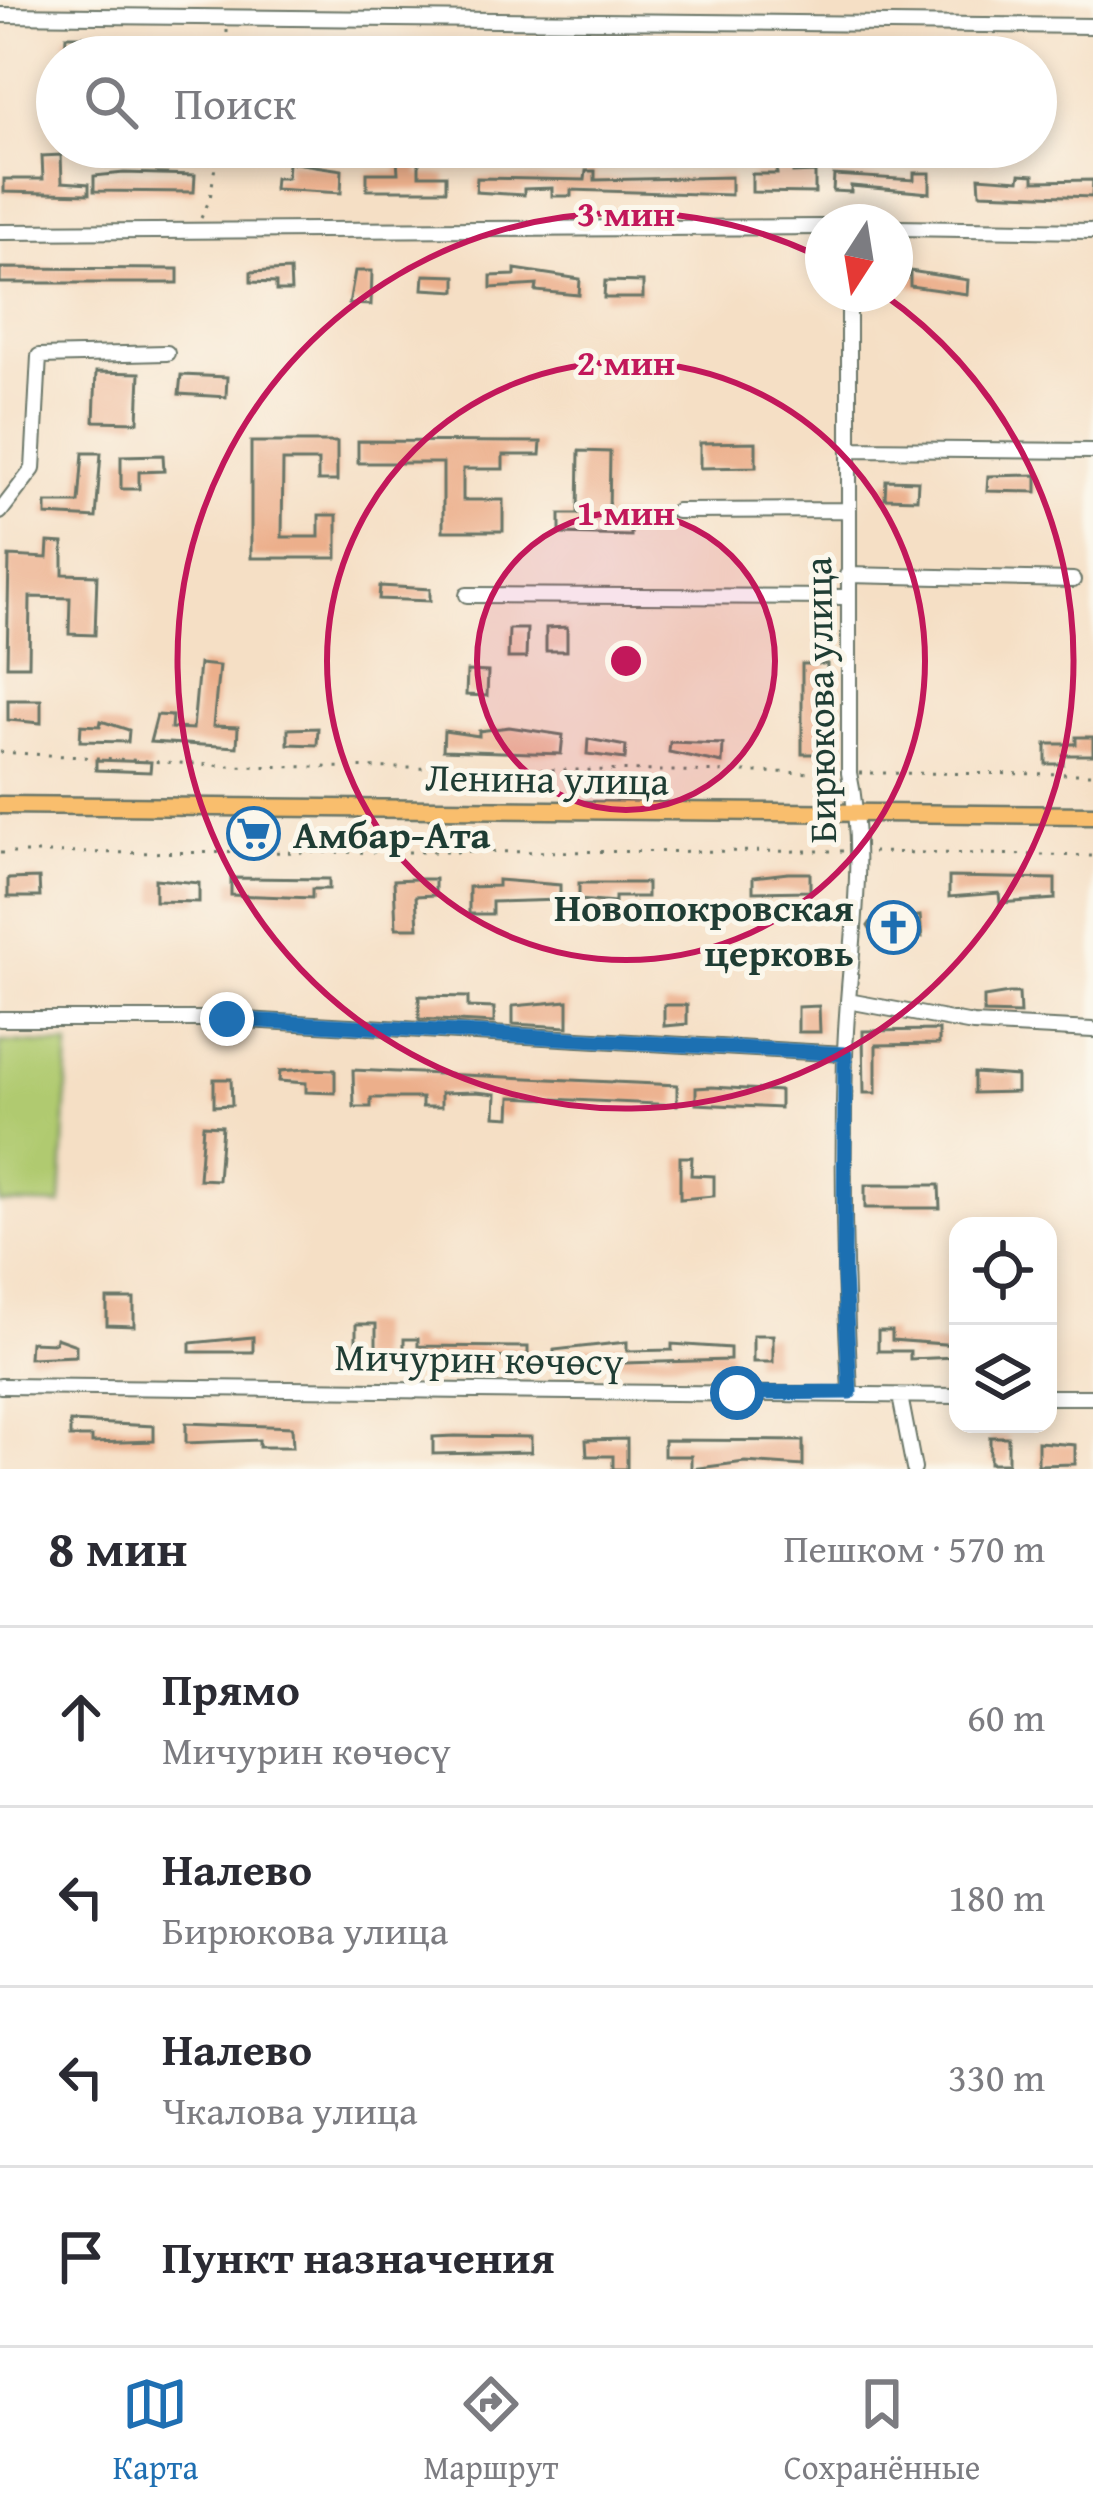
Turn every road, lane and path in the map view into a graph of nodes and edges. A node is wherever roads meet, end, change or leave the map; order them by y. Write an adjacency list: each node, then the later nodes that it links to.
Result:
1 (0, 15): 2 (street)
2 (228, 17): 3 (street); 4 (path)
3 (1093, 26)
4 (227, 36)
5 (215, 168): 9 (path)
6 (805, 227): 9 (street)
7 (913, 228): 8 (street)
8 (1093, 230)
9 (195, 231): 10 (street)
10 (0, 232)
11 (849, 312): 13 (street, Бирюкова улица)
12 (166, 353): 17 (street)
13 (850, 449): 14 (street); 15 (street, Бирюкова улица)
14 (1093, 451)
15 (849, 510): 16 (street); 18 (street, Бирюкова улица)
16 (676, 511)
17 (0, 512)
18 (848, 574): 19 (street); 21 (street, Бирюкова улица)
19 (1073, 580)
20 (466, 595): 21 (street)
21 (847, 598): 23 (street, Бирюкова улица)
22 (0, 752): 23 (path)
23 (849, 772): 24 (path); 26 (street, Бирюкова улица)
24 (1093, 774)
25 (0, 805): 26 (main road, Ленина улица)
26 (858, 815): 27 (main road, Ленина улица); 28 (street, Бирюкова улица)
27 (1093, 815)
28 (856, 852): 29 (path); 30 (path); 31 (street, Бирюкова улица)
29 (0, 853)
30 (1093, 856)
31 (848, 1001): 33 (street); 34 (street, Бирюкова улица)
32 (0, 1019): 34 (street)
33 (1093, 1030)
34 (845, 1054): 36 (street, Бирюкова улица)
35 (0, 1386): 36 (street, Мичурин көчөсү)
36 (850, 1392): 37 (street, Мичурин көчөсү)
37 (900, 1396): 38 (street, Мичурин көчөсү); 41 (street)
38 (949, 1396)
39 (1057, 1397): 40 (street)
40 (1093, 1397)
41 (914, 1469)

